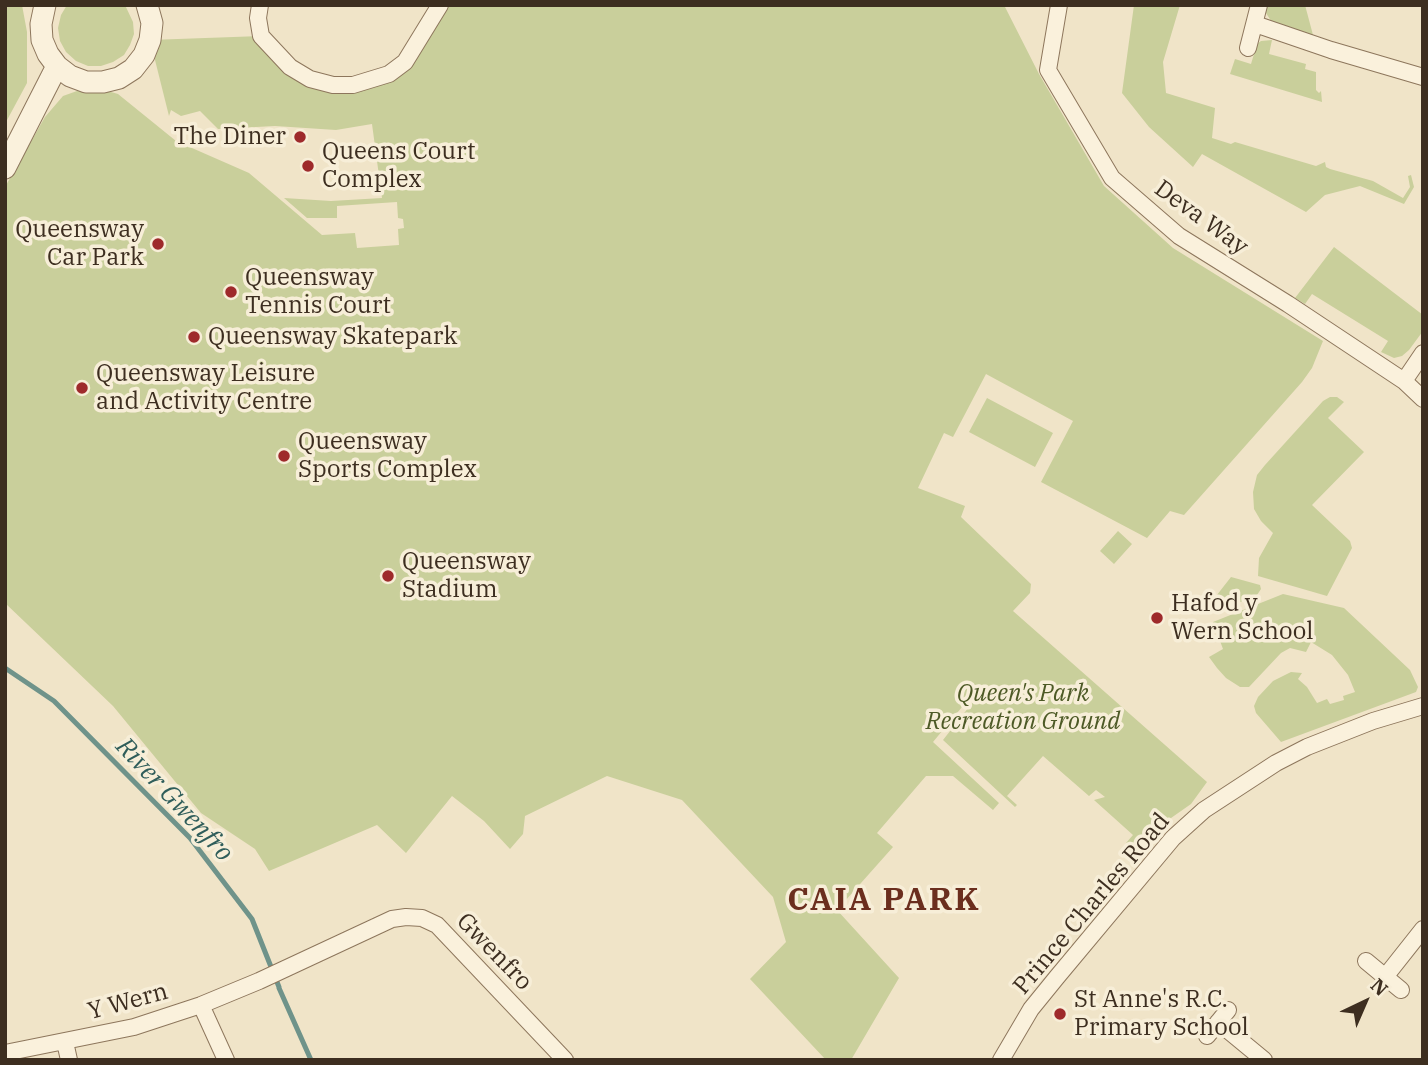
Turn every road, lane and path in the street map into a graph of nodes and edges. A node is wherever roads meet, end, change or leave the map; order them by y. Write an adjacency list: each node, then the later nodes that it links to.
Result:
1 (147, 5): 9 (street)
2 (260, 5): 3 (street)
3 (440, 5)
4 (1059, 5): 13 (street, Deva Way)
5 (1259, 5): 7 (street)
6 (41, 12): 9 (street)
7 (1255, 24): 8 (street); 10 (street)
8 (1248, 48)
9 (57, 66): 11 (street)
10 (1423, 77)
11 (5, 168)
12 (1423, 353): 13 (street)
13 (1404, 381): 14 (street, Deva Way)
14 (1423, 399)
15 (1423, 706): 28 (street, Prince Charles Road)
16 (1423, 929): 18 (street)
17 (1366, 961): 18 (street)
18 (1385, 977): 20 (street)
19 (259, 981): 21 (street, Y Wern); 27 (street, Gwenfro)
20 (1401, 990)
21 (201, 1005): 23 (street, Y Wern); 26 (street)
22 (1207, 1036): 29 (street)
23 (65, 1041): 24 (street, Y Wern); 25 (street)
24 (5, 1053)
25 (69, 1060)
26 (226, 1060)
27 (565, 1060)
28 (1001, 1060)
29 (1264, 1060)

